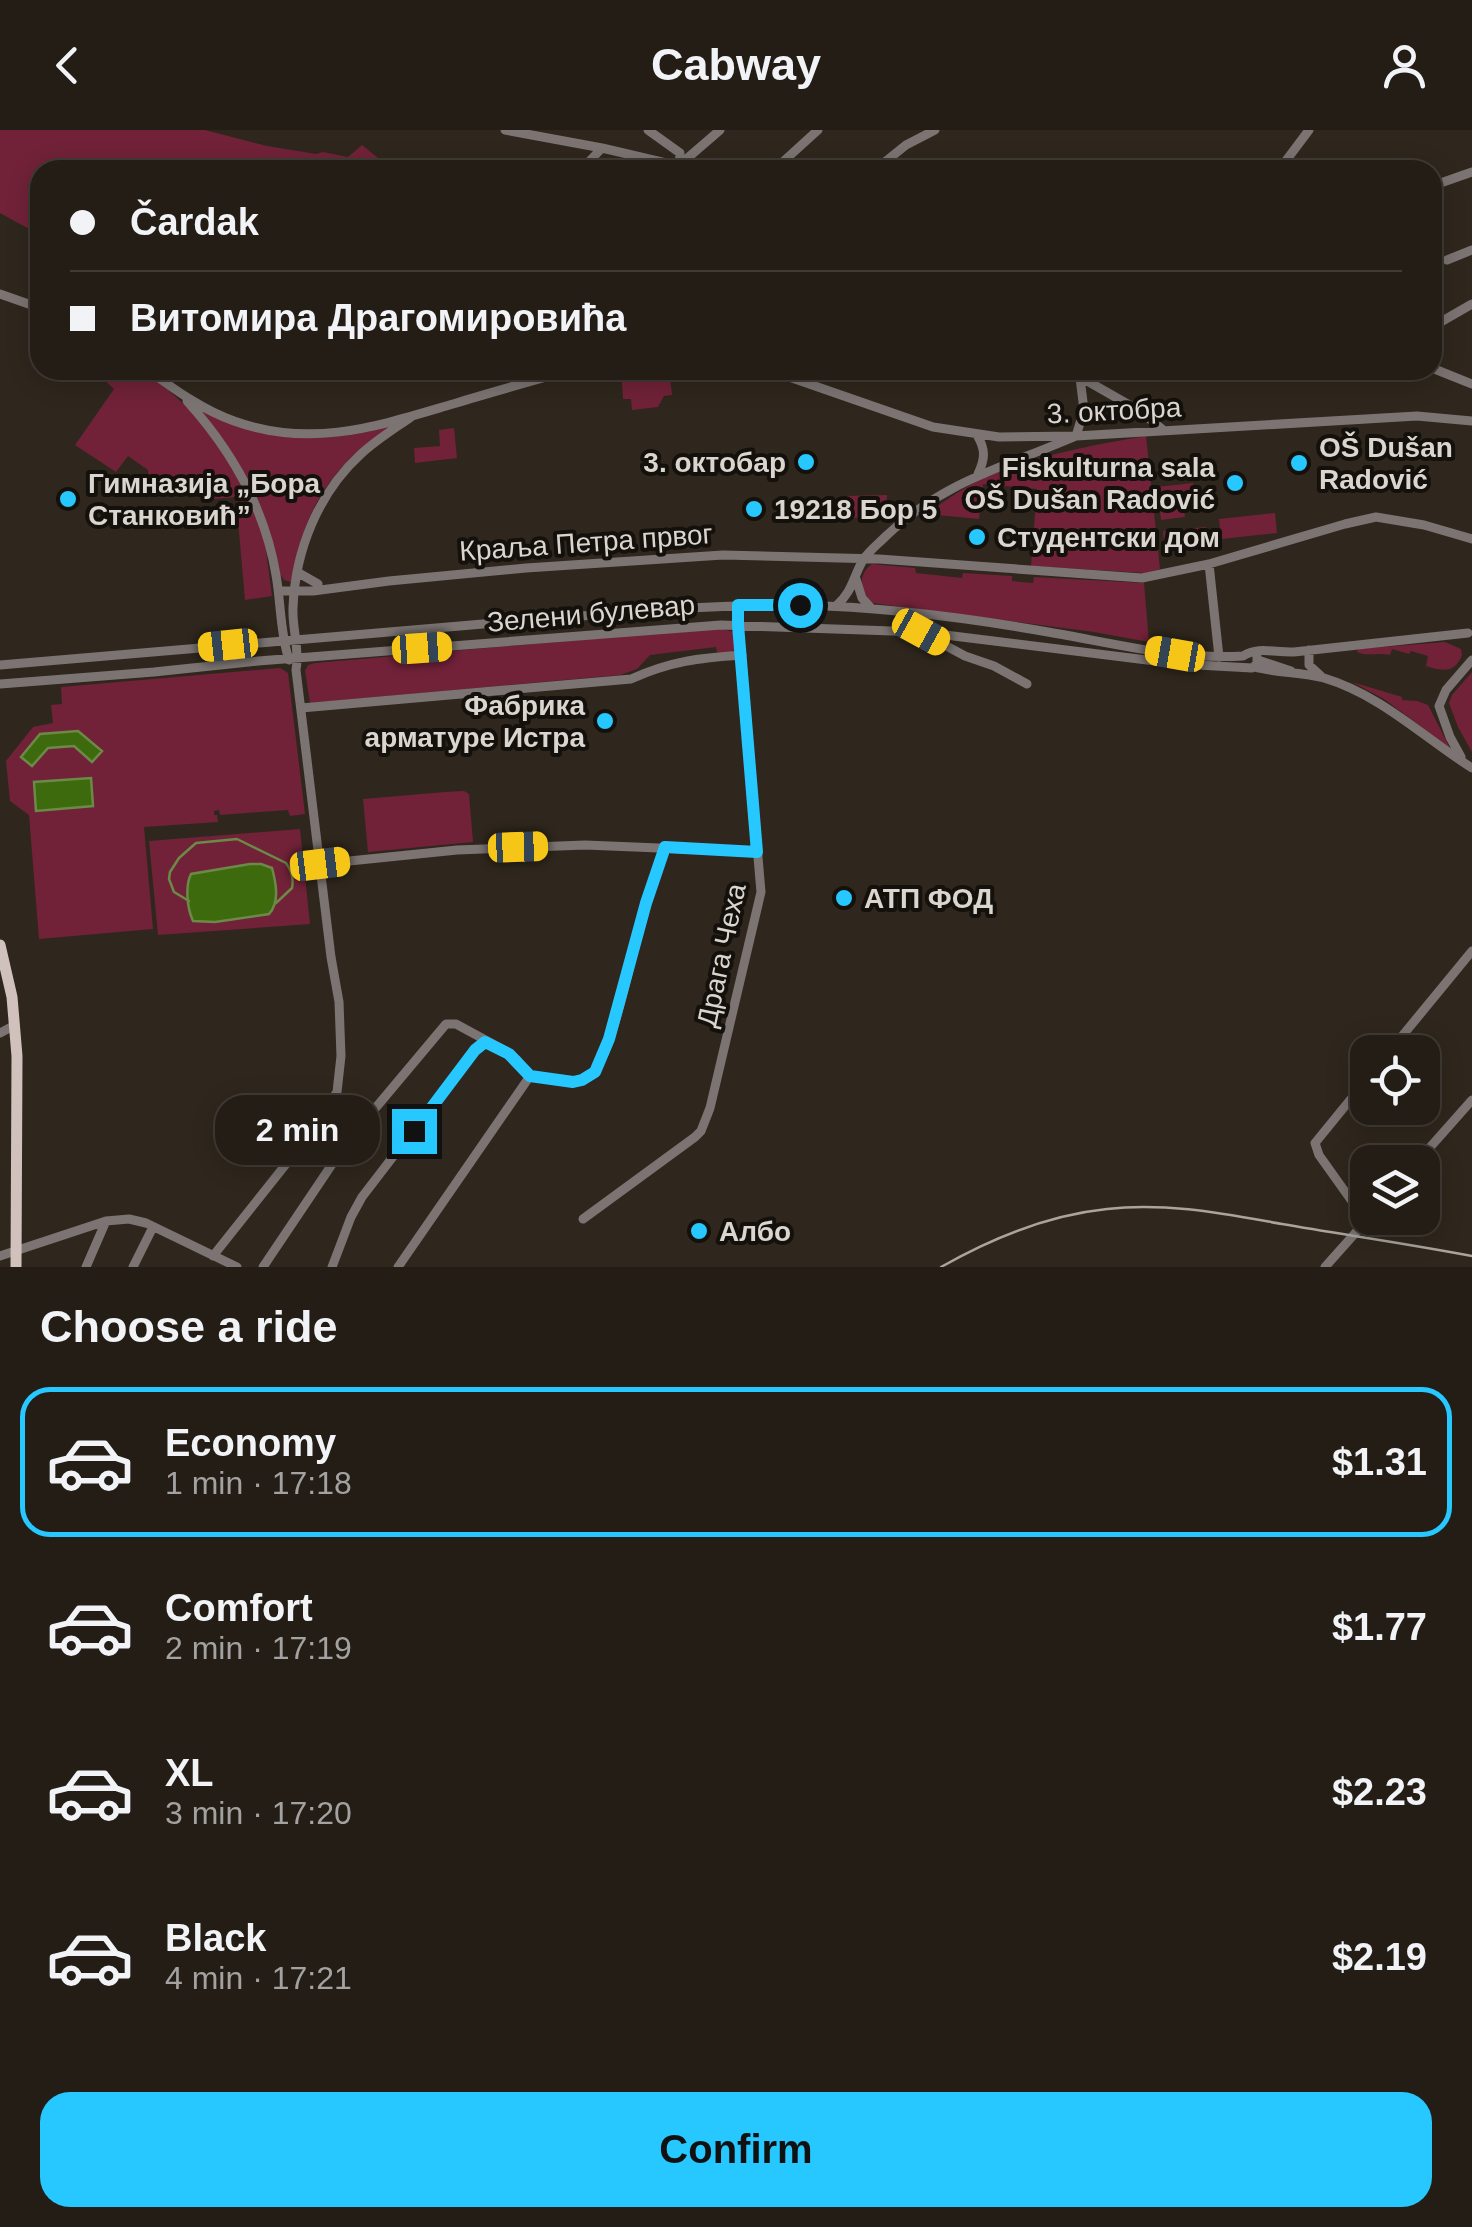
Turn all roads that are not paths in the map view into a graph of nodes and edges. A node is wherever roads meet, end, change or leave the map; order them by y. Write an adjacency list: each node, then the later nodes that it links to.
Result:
1 (505, 130): 7 (street)
2 (648, 130): 11 (street)
3 (720, 130): 12 (street)
4 (818, 130): 13 (street)
5 (935, 130): 14 (street)
6 (1309, 130): 15 (street)
7 (521, 131): 8 (street)
8 (602, 148): 9 (street); 10 (street)
9 (590, 160)
10 (646, 160)
11 (678, 160)
12 (685, 160)
13 (785, 160)
14 (887, 160)
15 (1287, 160)
16 (1472, 172): 17 (street)
17 (1442, 182)
18 (1472, 250): 19 (street)
19 (1447, 260)
20 (0, 294): 21 (street)
21 (30, 304)
22 (1472, 304): 23 (street)
23 (1442, 321)
24 (1442, 372): 30 (street)
25 (162, 380): 31 (street)
26 (537, 380): 32 (street)
27 (798, 380): 35 (street, 3. октобра)
28 (1080, 380): 36 (street)
29 (1084, 380): 34 (street)
30 (1472, 384)
31 (179, 392): 32 (street); 48 (street)
32 (411, 417): 43 (street)
33 (1472, 420): 34 (street, 3. октобра)
34 (1162, 429): 36 (street, 3. октобра)
35 (976, 435): 36 (street, 3. октобра); 37 (street)
36 (1076, 436): 37 (street)
37 (978, 474): 38 (street)
38 (886, 536): 40 (street); 41 (street)
39 (1472, 539): 42 (street, Краља Петра првог)
40 (863, 559): 41 (street, Краља Петра првог); 44 (street); 46 (street, Краља Петра првог)
41 (895, 560): 42 (street, Краља Петра првог)
42 (1209, 564): 65 (street)
43 (297, 572): 45 (street); 47 (street)
44 (856, 579): 50 (street); 51 (street)
45 (318, 584): 46 (street, Краља Петра првог); 47 (street, Краља Петра првог)
46 (351, 585): 47 (street, Краља Петра првог)
47 (296, 590): 48 (street, Краља Петра првог); 52 (street)
48 (279, 591): 53 (street)
49 (738, 605): 50 (street, Зелени булевар); 54 (street, Драга Чеха); 56 (street, Зелени булевар)
50 (836, 606): 51 (street, Зелени булевар)
51 (872, 609): 65 (street, Зелени булевар)
52 (293, 618): 56 (street); 59 (street)
53 (281, 620): 60 (street); 61 (street)
54 (738, 625): 55 (street, Зелени булевар); 63 (street, Драга Чеха); 66 (street, Зелени булевар)
55 (921, 632): 57 (street, Зелени булевар); 64 (street)
56 (322, 637): 59 (street, Зелени булевар)
57 (968, 637): 64 (street); 67 (street, Зелени булевар)
58 (1471, 637): 62 (street, Зелени булевар); 68 (street)
59 (296, 639): 60 (street, Зелени булевар); 66 (street)
60 (284, 640): 61 (street, Зелени булевар); 66 (street)
61 (266, 641): 69 (street, Зелени булевар)
62 (1309, 650): 67 (street, Зелени булевар); 70 (street)
63 (742, 655): 73 (street); 76 (street, Драга Чеха)
64 (965, 656): 72 (street)
65 (1220, 657): 67 (street, Зелени булевар)
66 (293, 658): 71 (street, Зелени булевар); 73 (street)
67 (1251, 660): 70 (street)
68 (1471, 661): 74 (street)
69 (0, 665)
70 (1323, 678): 74 (street)
71 (0, 684)
72 (1026, 684)
73 (301, 708): 77 (street)
74 (1468, 766)
75 (665, 847): 76 (street); 77 (street); 84 (street)
76 (757, 852): 89 (street, Драга Чеха)
77 (320, 864): 95 (street)
78 (0, 945): 80 (main road)
79 (1472, 951): 82 (street)
80 (15, 1025): 81 (street); 93 (main road)
81 (0, 1033)
82 (1403, 1035)
83 (485, 1042): 84 (street); 100 (street); 101 (street)
84 (530, 1076): 102 (street)
85 (1350, 1100): 88 (street)
86 (1472, 1100): 87 (street)
87 (1432, 1145)
88 (1350, 1197)
89 (583, 1219)
90 (106, 1222): 91 (street); 93 (street); 97 (street)
91 (153, 1227): 95 (street); 98 (street)
92 (1354, 1235): 103 (street)
93 (15, 1252): 94 (street); 96 (main road)
94 (0, 1256)
95 (213, 1256): 99 (street)
96 (16, 1267)
97 (86, 1267)
98 (133, 1267)
99 (237, 1267)
100 (263, 1267)
101 (332, 1267)
102 (398, 1267)
103 (1325, 1267)

